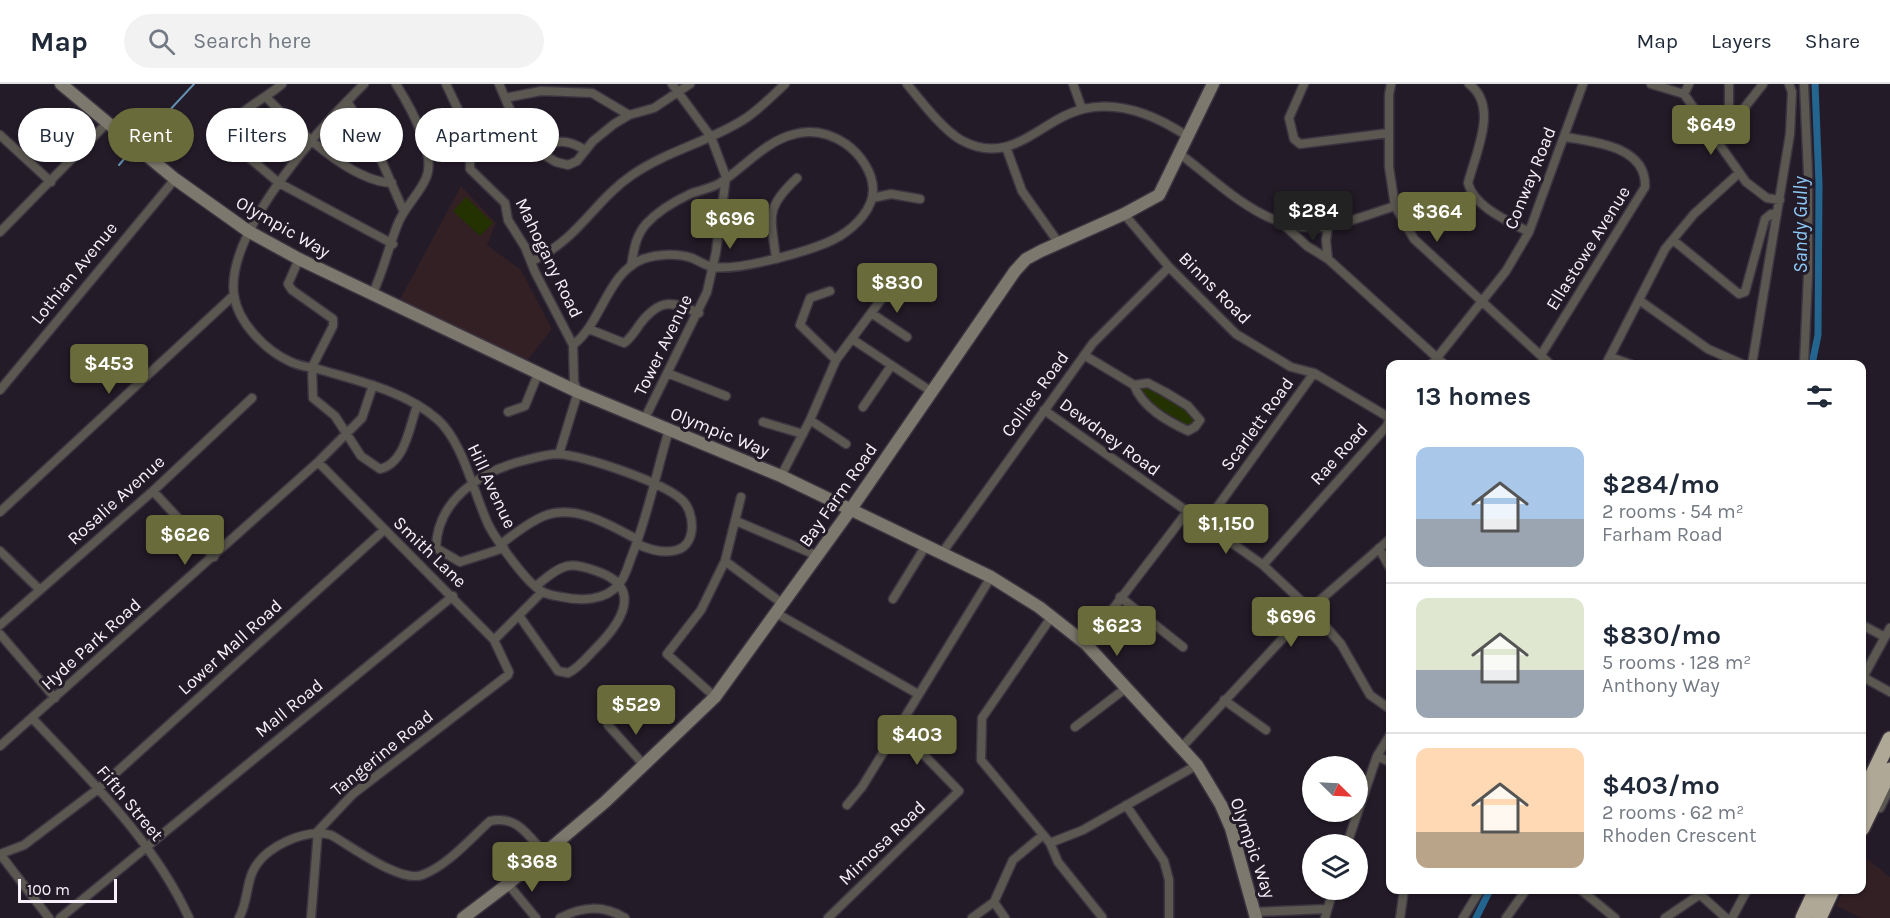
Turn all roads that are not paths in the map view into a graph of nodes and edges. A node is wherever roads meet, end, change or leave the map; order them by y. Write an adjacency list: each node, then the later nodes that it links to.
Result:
1 (62, 84): 32 (street, Olympic Way)
2 (282, 84): 25 (street)
3 (364, 84): 27 (street)
4 (396, 84): 56 (street)
5 (446, 84): 70 (street, Mahogany Road)
6 (500, 84): 26 (street)
7 (672, 84): 23 (street, Tower Avenue)
8 (690, 84): 23 (street)
9 (785, 84): 36 (street)
10 (1073, 84): 29 (street)
11 (1213, 84): 35 (street, Bay Farm Road)
12 (1304, 84): 33 (street)
13 (1391, 84): 33 (street)
14 (1469, 84): 63 (street)
15 (1583, 84): 37 (street, Conway Road)
16 (1651, 84): 24 (street)
17 (1689, 84): 24 (street)
18 (1729, 84): 31 (street)
19 (1763, 84): 31 (street)
20 (1789, 84): 54 (street)
21 (1804, 84): 95 (street)
22 (912, 86): 41 (street)
23 (680, 93): 30 (street); 36 (street, Tower Avenue)
24 (1684, 94): 38 (street)
25 (267, 98): 39 (street); 50 (street)
26 (505, 98): 28 (street); 30 (street)
27 (347, 101): 39 (street); 51 (street)
28 (509, 108)
29 (1082, 109): 35 (street); 41 (street)
30 (629, 115): 42 (street)
31 (1734, 121): 38 (street)
32 (107, 123): 48 (street, Olympic Way); 49 (street)
33 (1389, 133): 55 (street)
34 (0, 135): 49 (street)
35 (1187, 136): 43 (street, Bay Farm Road)
36 (711, 137): 46 (street, Tower Avenue); 70 (street)
37 (1565, 137): 63 (street, Conway Road); 87 (street, Ellastowe Avenue)
38 (1715, 138): 45 (street)
39 (313, 139): 50 (street); 51 (street)
40 (559, 141): 42 (street)
41 (1006, 147): 65 (street)
42 (585, 150): 44 (street)
43 (1180, 154): 57 (street, Bay Farm Road); 59 (street)
44 (556, 162)
45 (1739, 173): 54 (street); 64 (street)
46 (726, 177): 52 (street); 71 (street); 72 (street, Tower Avenue)
47 (797, 178): 68 (street)
48 (175, 179): 61 (street, Olympic Way); 103 (street, Lothian Avenue)
49 (51, 182): 62 (street)
50 (279, 183): 61 (street); 66 (street)
51 (392, 183): 56 (street)
52 (872, 198): 53 (street); 68 (street)
53 (920, 199)
54 (1780, 200): 58 (street)
55 (1395, 206): 60 (street); 79 (street)
56 (404, 212): 66 (street)
57 (1124, 214): 65 (street, Bay Farm Road); 73 (street, Binns Road)
58 (1777, 214): 64 (street); 94 (street)
59 (1285, 226): 60 (street); 69 (street)
60 (1328, 227): 69 (street)
61 (248, 231): 67 (street, Olympic Way); 76 (street)
62 (0, 232)
63 (1529, 232): 79 (street, Conway Road)
64 (1673, 240): 78 (street)
65 (1058, 242): 105 (street, Bay Farm Road)
66 (393, 244): 77 (street)
67 (299, 259): 77 (street, Olympic Way); 97 (street)
68 (776, 259): 72 (street)
69 (1328, 259): 89 (street)
70 (532, 261): 85 (street, Mahogany Road)
71 (631, 266): 72 (street); 82 (street)
72 (713, 267): 80 (street, Tower Avenue)
73 (1169, 267): 86 (street, Collies Road); 99 (street, Binns Road)
74 (889, 289): 81 (street)
75 (830, 291): 88 (street)
76 (234, 295): 97 (street, Hill Avenue); 129 (street)
77 (372, 295): 100 (street, Olympic Way)
78 (1639, 300): 92 (street); 93 (street)
79 (1481, 303): 87 (street); 90 (street, Conway Road)
80 (699, 313): 82 (street); 98 (street, Tower Avenue)
81 (872, 313): 83 (street); 84 (street)
82 (590, 329): 85 (street)
83 (907, 337)
84 (852, 339): 88 (street); 96 (street)
85 (573, 345): 104 (street, Mahogany Road)
86 (1083, 355): 102 (street); 110 (street, Collies Road)
87 (1541, 355): 91 (street)
88 (836, 360): 114 (street)
89 (1435, 360)
90 (1438, 360)
91 (1546, 360)
92 (1609, 360)
93 (1733, 360)
94 (1753, 360)
95 (1804, 360)
96 (891, 366): 105 (street); 109 (street)
97 (312, 367): 101 (street, Hill Avenue); 118 (street)
98 (667, 373): 106 (street); 113 (street, Tower Avenue)
99 (1314, 373): 112 (street, Binns Road); 132 (street, Scarlett Road)
100 (538, 374): 104 (street, Olympic Way); 111 (street)
101 (373, 385): 108 (street, Hill Avenue); 118 (street, Hyde Park Road)
102 (1134, 385): 102 (street)
103 (0, 390)
104 (578, 392): 113 (street, Olympic Way); 121 (street)
105 (932, 392): 128 (street, Bay Farm Road)
106 (726, 396)
107 (252, 398): 126 (street, Rosalie Avenue)
108 (417, 406): 118 (street); 124 (street, Hill Avenue)
109 (863, 407)
110 (1044, 410): 130 (street, Dewdney Road); 140 (street, Collies Road)
111 (508, 412)
112 (1386, 416)
113 (644, 420): 117 (street, Olympic Way)
114 (810, 420): 119 (street); 120 (street)
115 (763, 422): 119 (street)
116 (1386, 426): 145 (street, Rae Road)
117 (669, 430): 123 (street, Olympic Way); 125 (street)
118 (348, 433): 122 (street, Hyde Park Road)
119 (803, 434): 123 (street)
120 (846, 444)
121 (559, 454): 124 (street); 125 (street)
122 (318, 462): 133 (street, Smith Lane); 142 (street, Hyde Park Road)
123 (781, 476): 128 (street, Olympic Way)
124 (472, 483): 136 (street, Hill Avenue); 136 (street)
125 (655, 483): 134 (street); 134 (street)
126 (153, 491): 142 (street); 149 (street, Rosalie Avenue)
127 (741, 497): 131 (street)
128 (851, 509): 137 (street, Olympic Way); 141 (street, Bay Farm Road)
129 (0, 512)
130 (1186, 512): 132 (street, Dewdney Road); 151 (street)
131 (736, 521): 141 (street); 143 (street)
132 (1205, 524): 145 (street, Dewdney Road)
133 (384, 530): 150 (street, Smith Lane); 190 (street, Lower Mall Road)
134 (637, 542): 136 (street); 147 (street)
135 (1386, 542): 138 (street)
136 (502, 546): 148 (street, Hill Avenue)
137 (925, 547): 140 (street, Olympic Way); 152 (street)
138 (1379, 548): 144 (street); 154 (street)
139 (0, 551): 149 (street)
140 (942, 553): 146 (street, Olympic Way)
141 (818, 556): 153 (street, Bay Farm Road)
142 (214, 557): 172 (street, Hyde Park Road)
143 (725, 561): 153 (street); 171 (street)
144 (1386, 561)
145 (1263, 565): 154 (street, Dewdney Road)
146 (991, 577): 155 (street, Olympic Way); 170 (street)
147 (619, 585): 148 (street); 148 (street); 156 (street)
148 (539, 589): 156 (street)
149 (39, 590): 157 (street, Rosalie Avenue)
150 (453, 597): 162 (street, Smith Lane); 199 (street, Mall Road)
151 (1120, 597): 163 (street); 164 (street)
152 (893, 599)
153 (780, 608): 170 (street); 171 (street, Bay Farm Road)
154 (1310, 609): 173 (street); 174 (street, Dewdney Road)
155 (1052, 616): 163 (street, Olympic Way); 197 (street)
156 (520, 617): 162 (street)
157 (0, 625)
158 (1866, 627): 161 (street)
159 (1890, 628): 161 (street)
160 (0, 634): 172 (street)
161 (1885, 637): 165 (street)
162 (494, 640): 166 (street, Smith Lane)
163 (1086, 644): 168 (street, Olympic Way)
164 (1183, 647)
165 (1866, 671)
166 (509, 672): 195 (street, Tangerine Road)
167 (1866, 680): 169 (street)
168 (1126, 688): 177 (street); 183 (street, Olympic Way)
169 (1890, 692)
170 (918, 694): 179 (street)
171 (715, 697): 186 (street, Bay Farm Road)
172 (55, 698): 175 (street, Hyde Park Road)
173 (1224, 700): 178 (street); 183 (street)
174 (1386, 706)
175 (33, 718): 182 (street, Hyde Park Road); 190 (street, Fifth Street)
176 (608, 725): 186 (street)
177 (1075, 727)
178 (1266, 730)
179 (896, 731): 192 (street); 227 (street, Mimosa Road)
180 (1890, 739): 191 (highway)
181 (1386, 741): 184 (street)
182 (0, 746)
183 (1182, 747): 187 (street, Olympic Way)
184 (1377, 756): 185 (street); 196 (street)
185 (1386, 760)
186 (644, 765): 200 (street, Bay Farm Road)
187 (1197, 765): 193 (street); 214 (street, Olympic Way)
188 (1890, 770): 191 (highway)
189 (1890, 788): 191 (street)
190 (98, 789): 199 (street, Fifth Street); 201 (street, Lower Mall Road)
191 (1871, 804): 194 (street)
192 (847, 805)
193 (1126, 806): 198 (street); 230 (street)
194 (1890, 812)
195 (318, 831): 200 (street); 221 (street); 222 (street)
196 (1350, 834)
197 (1043, 835): 198 (street); 212 (street)
198 (1050, 843): 216 (street)
199 (146, 846): 219 (street, Mall Road); 220 (street, Fifth Street)
200 (544, 853): 202 (street, Bay Farm Road)
201 (0, 854): 218 (street)
202 (508, 884): 223 (street, Bay Farm Road); 224 (street)
203 (1404, 894): 215 (street)
204 (1478, 894): 231 (street)
205 (1523, 894): 232 (street)
206 (1586, 894): 217 (street)
207 (1695, 894): 233 (street)
208 (1699, 894): 234 (street)
209 (1745, 894): 235 (street)
210 (1814, 894): 236 (highway)
211 (1830, 894): 237 (highway)
212 (994, 902): 228 (street); 229 (street)
213 (1326, 914): 214 (street)
214 (1256, 915)
215 (1403, 916)
216 (1102, 917)
217 (1613, 917)
218 (49, 918)
219 (60, 918)
220 (189, 918)
221 (239, 918)
222 (311, 918)
223 (463, 918)
224 (536, 918)
225 (560, 918): 226 (street)
226 (626, 918)
227 (828, 918)
228 (972, 918)
229 (1005, 918)
230 (1169, 918)
231 (1463, 918)
232 (1506, 918)
233 (1665, 918)
234 (1726, 918)
235 (1732, 918)
236 (1803, 918)
237 (1819, 918)

